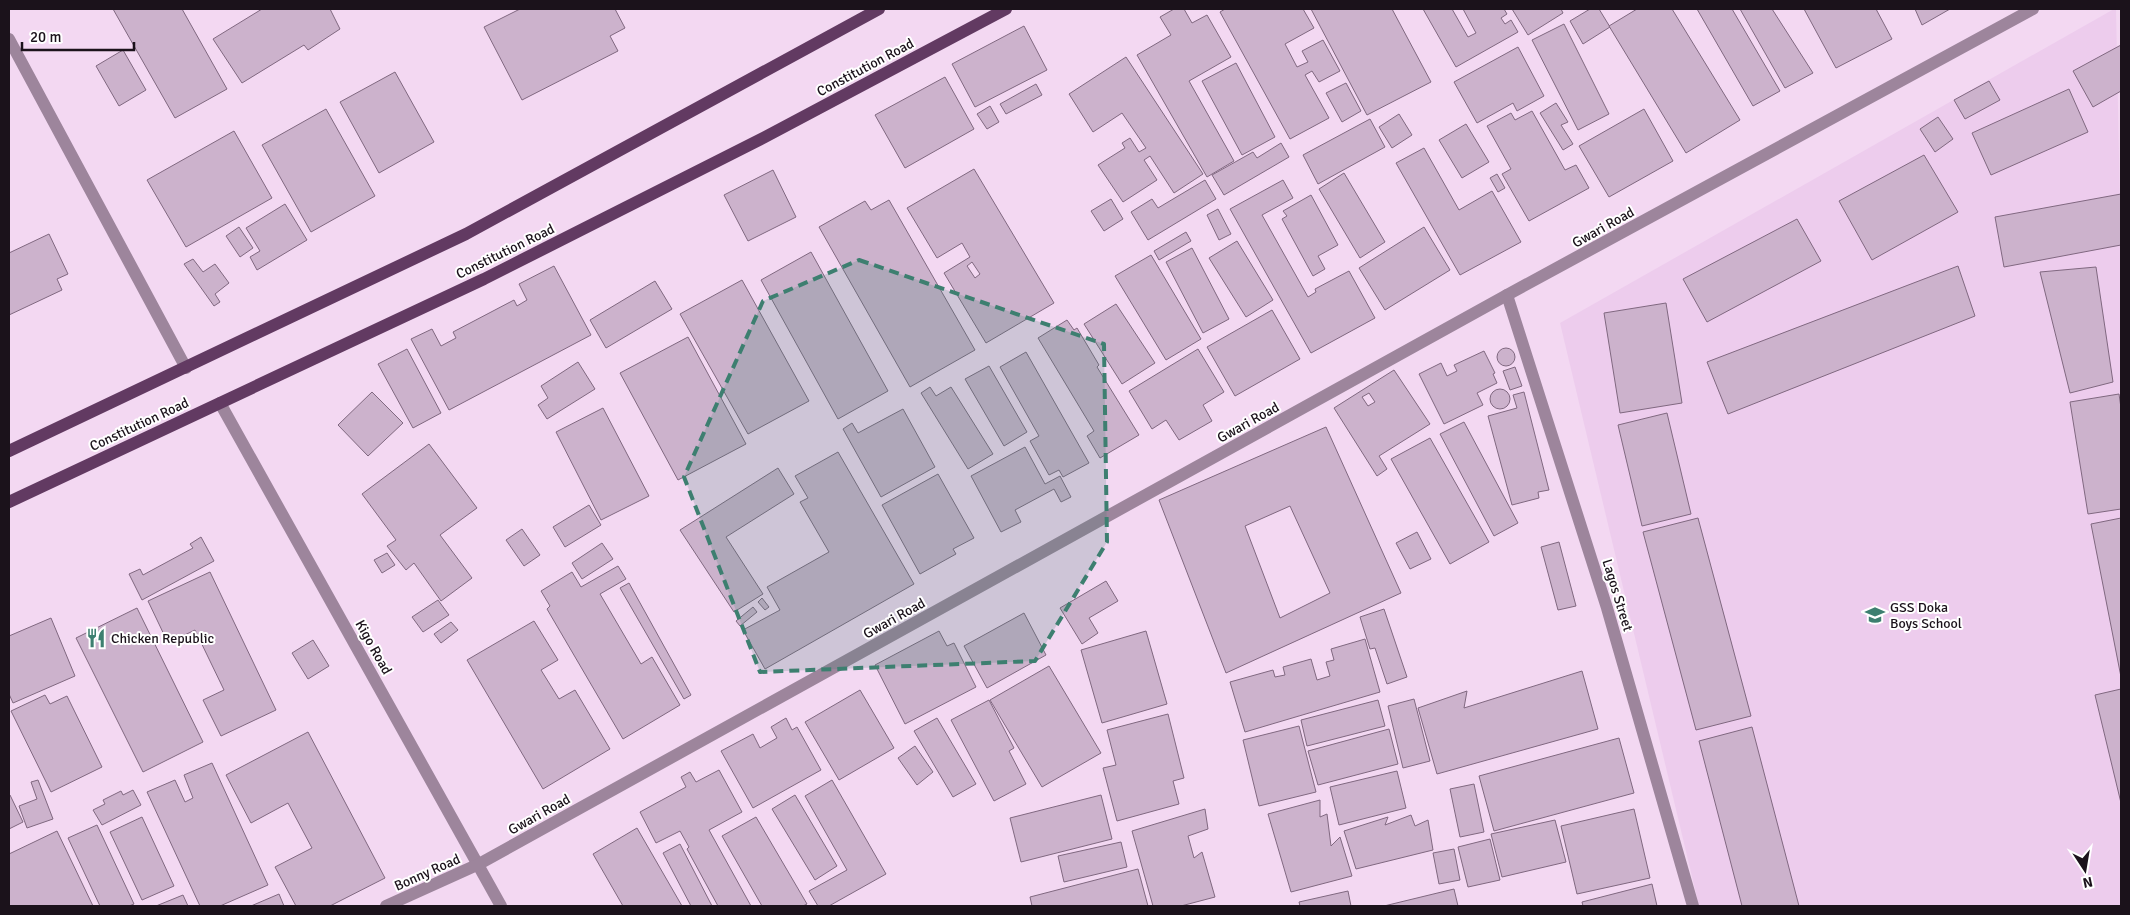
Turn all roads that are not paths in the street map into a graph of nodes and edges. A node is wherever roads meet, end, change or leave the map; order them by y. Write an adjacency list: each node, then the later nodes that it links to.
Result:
1 (879, 9): 6 (main road)
2 (1006, 9): 7 (main road, Constitution Road)
3 (2033, 9): 5 (street, Gwari Road)
4 (9, 40): 6 (street)
5 (1507, 296): 10 (street, Gwari Road); 13 (street, Lagos Street)
6 (186, 368): 8 (main road)
7 (220, 403): 9 (main road, Constitution Road); 10 (street, Kigo Road)
8 (9, 451)
9 (9, 502)
10 (480, 864): 11 (street, Bonny Road); 12 (street, Kigo Road)
11 (386, 906)
12 (502, 906)
13 (1693, 906)

